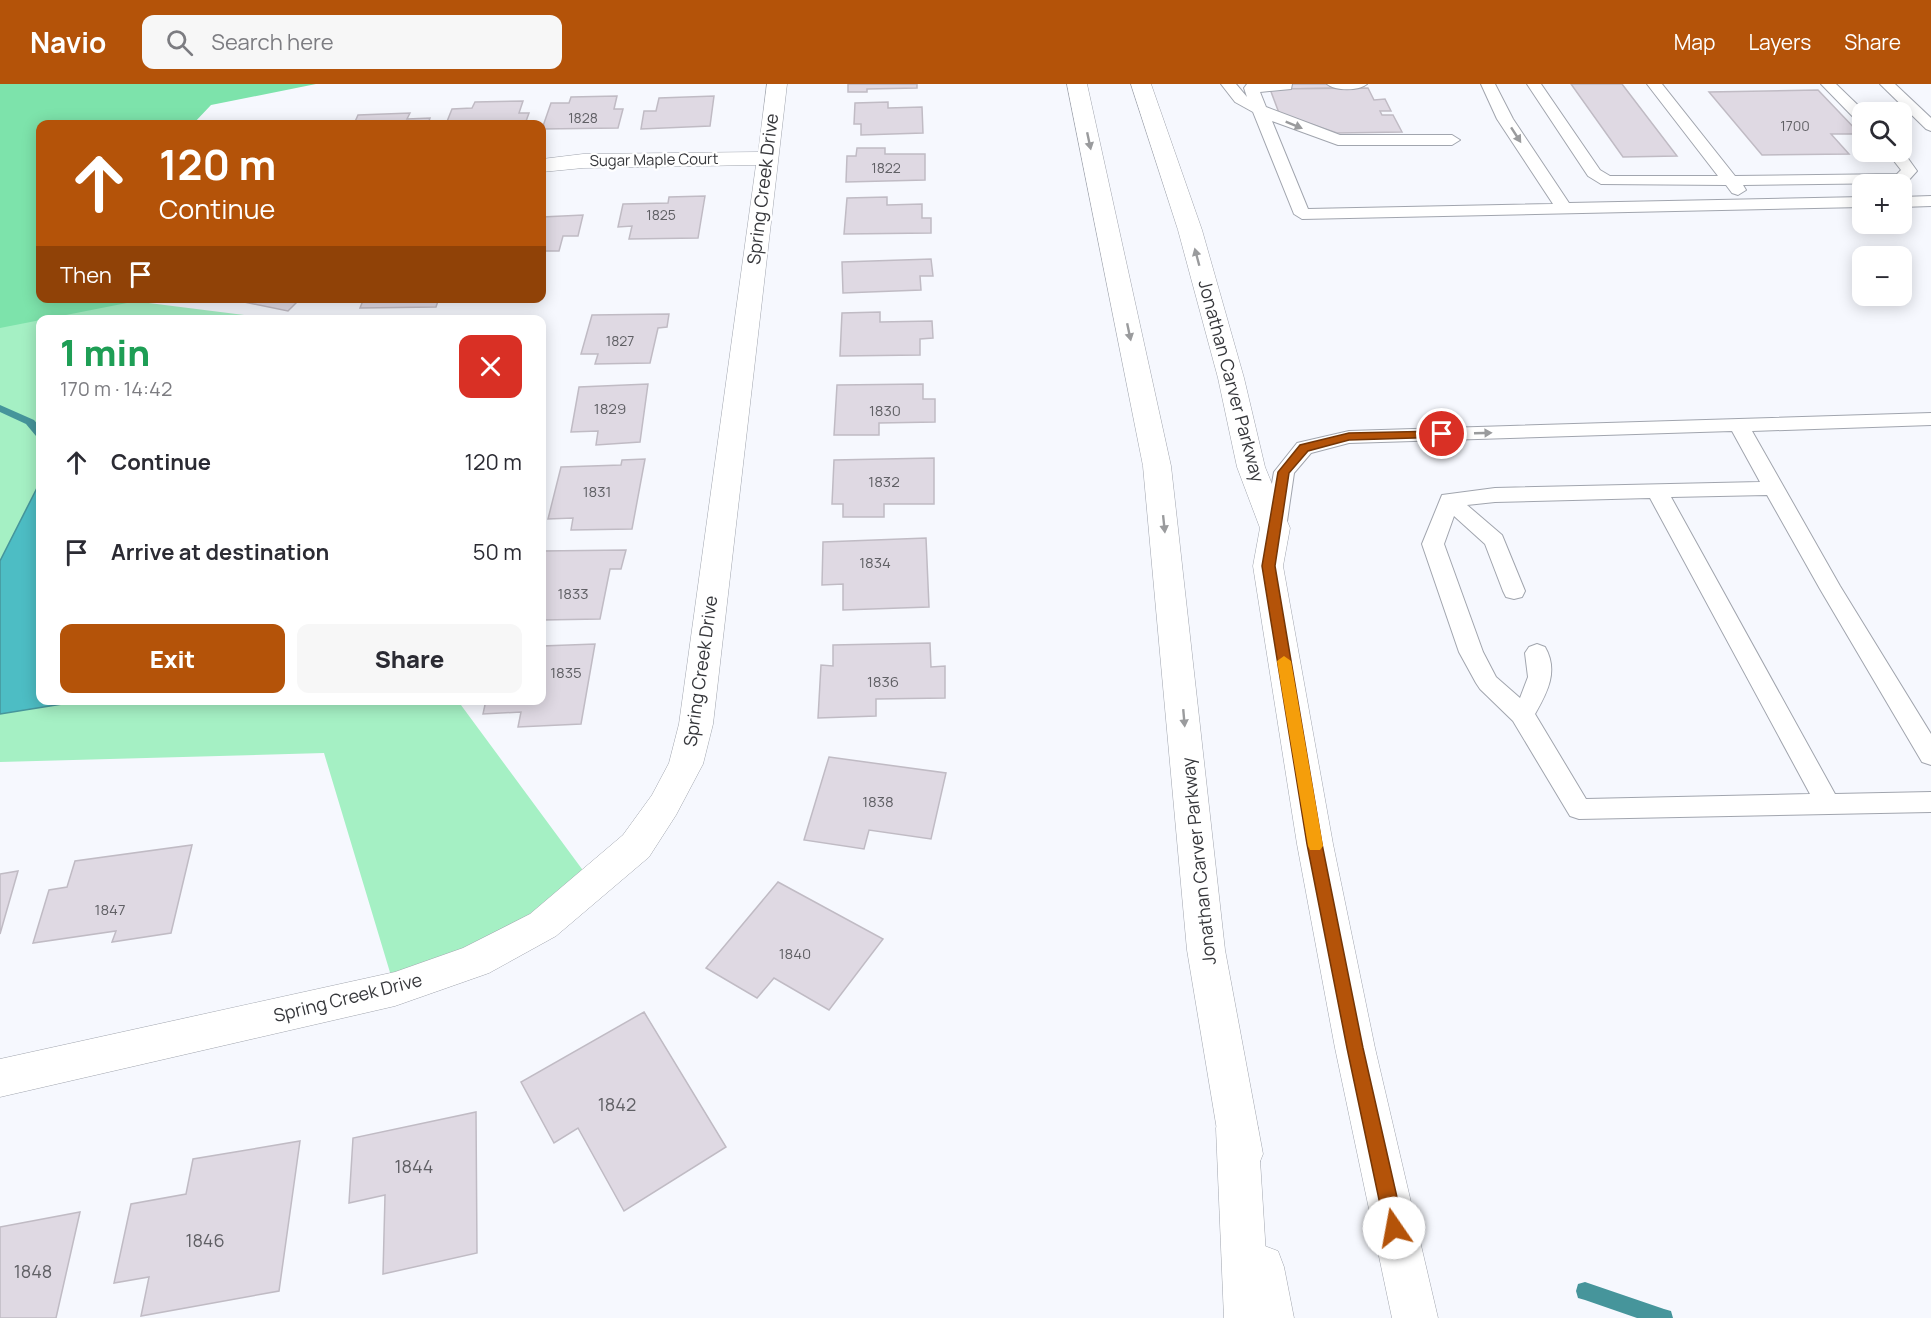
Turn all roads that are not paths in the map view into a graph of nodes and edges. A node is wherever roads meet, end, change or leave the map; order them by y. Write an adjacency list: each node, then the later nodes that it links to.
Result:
1 (777, 84): 18 (main road, Spring Creek Drive)
2 (1077, 84): 40 (main road, Jonathan Carver Parkway, one-way to 40)
3 (1141, 84): 32 (main road, Jonathan Carver Parkway, one-way to 3)
4 (1228, 84): 14 (lane)
5 (1334, 84): 6 (lane)
6 (1360, 84)
7 (1488, 84): 26 (lane, one-way to 26)
8 (1534, 84): 20 (lane)
9 (1654, 84): 20 (lane)
10 (1828, 84): 15 (lane)
11 (1887, 84): 16 (lane)
12 (1254, 86): 13 (lane); 14 (lane)
13 (1286, 86)
14 (1258, 107): 17 (lane, one-way to 17); 26 (lane)
15 (1852, 108)
16 (1931, 126)
17 (1452, 140)
18 (766, 158): 19 (main road, Sugar Maple Court); 39 (main road, Spring Creek Drive)
19 (546, 165)
20 (1732, 182): 21 (lane); 25 (lane)
21 (1852, 182)
22 (1931, 201): 24 (lane)
23 (1852, 202): 25 (lane)
24 (1912, 202)
25 (1749, 204): 26 (lane)
26 (1563, 207)
27 (1931, 419): 28 (lane)
28 (1739, 426): 29 (lane); 32 (lane, one-way to 28)
29 (1773, 488): 30 (lane); 36 (lane)
30 (1657, 491): 31 (lane); 38 (lane)
31 (1449, 500): 33 (lane); 35 (lane)
32 (1275, 528): 43 (main road)
33 (1514, 591)
34 (1537, 653): 35 (lane)
35 (1522, 714): 38 (lane)
36 (1931, 755)
37 (1931, 802): 38 (lane)
38 (1828, 804)
39 (0, 1078)
40 (1237, 1128): 41 (main road); 42 (main road, Jonathan Carver Parkway)
41 (1247, 1318)
42 (1271, 1318)
43 (1415, 1318)

